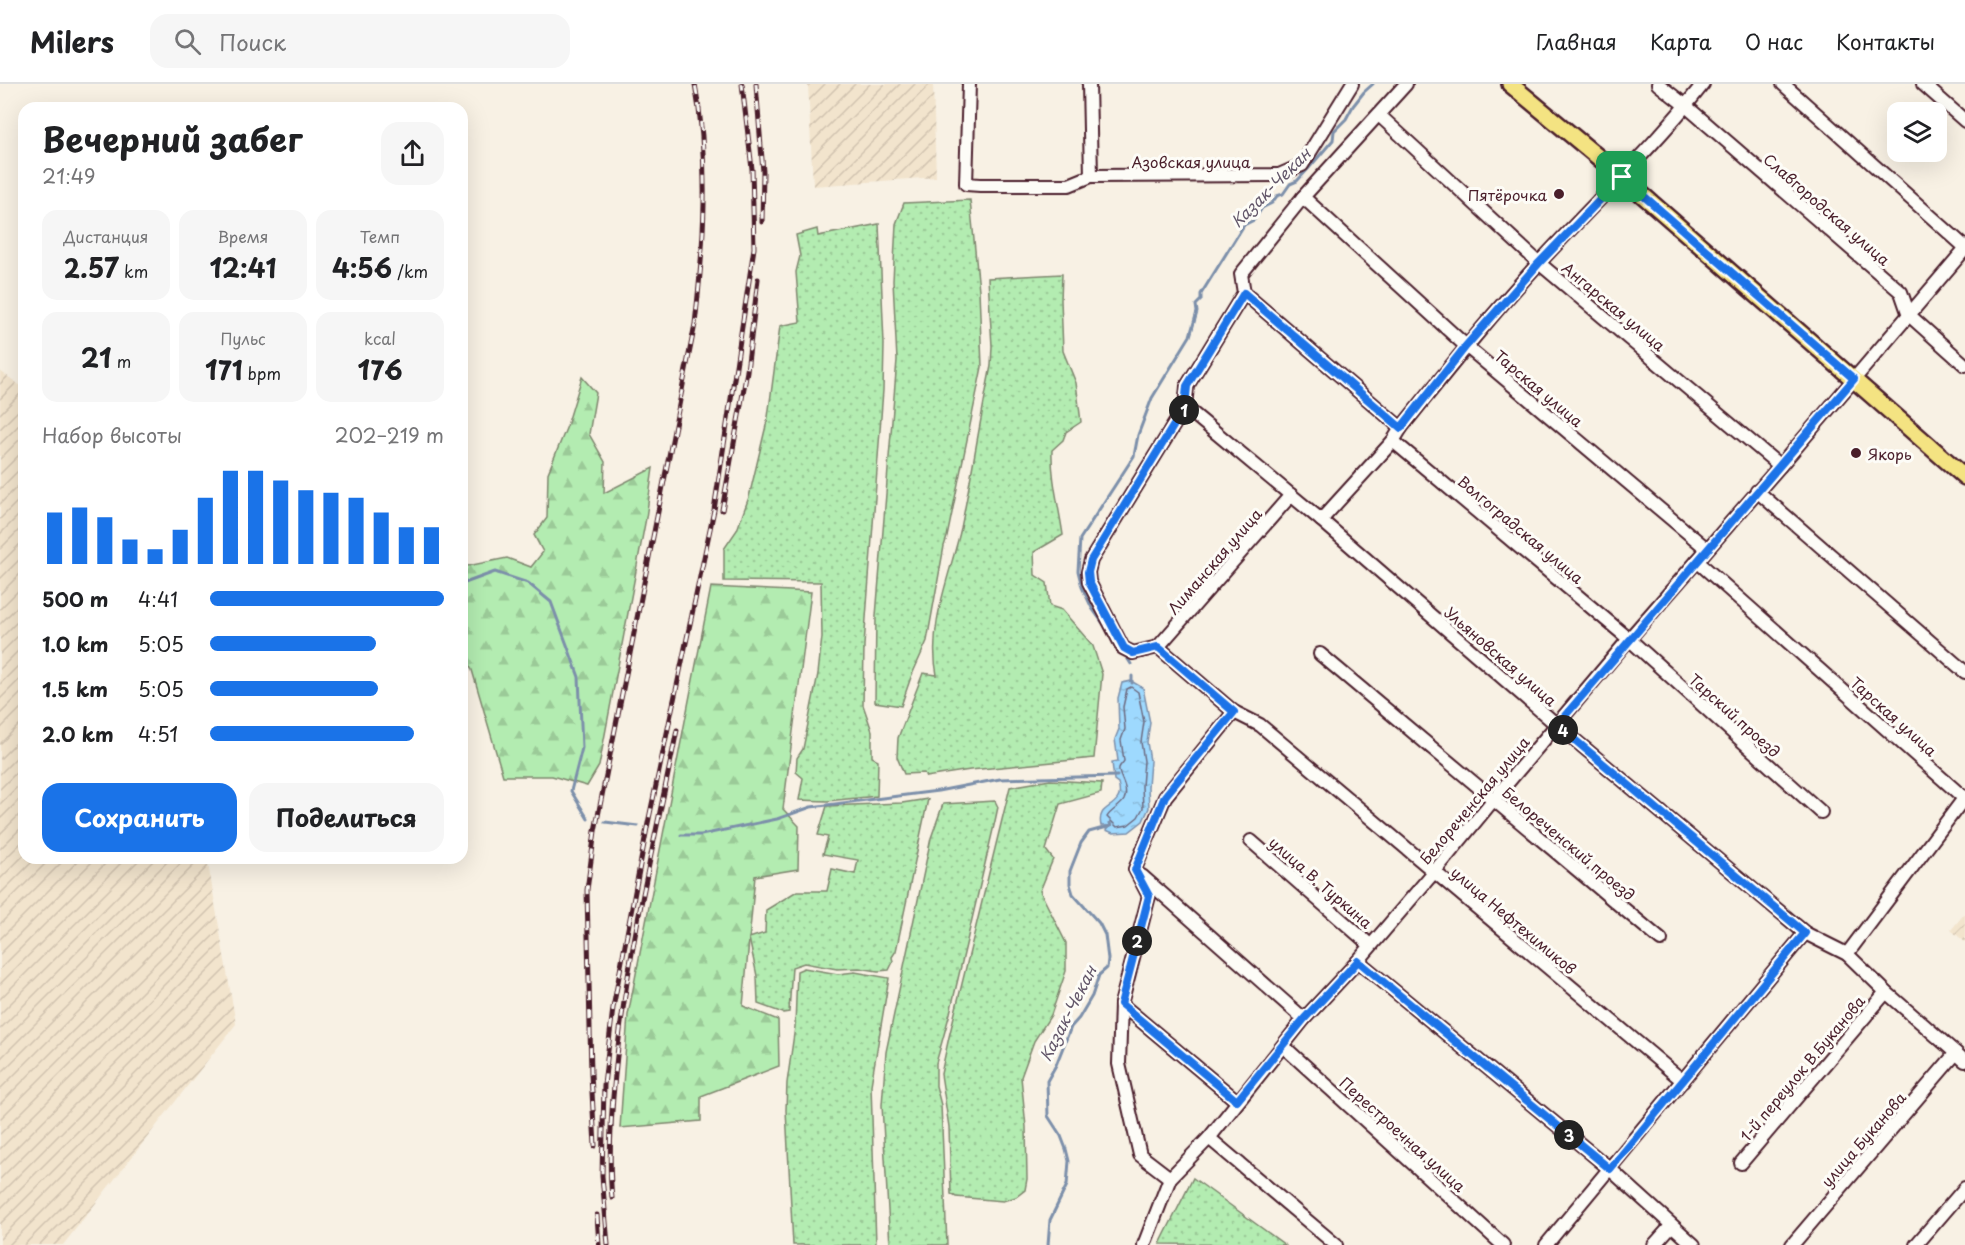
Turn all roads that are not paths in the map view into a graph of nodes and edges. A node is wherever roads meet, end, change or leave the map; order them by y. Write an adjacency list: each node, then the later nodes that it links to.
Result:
1 (969, 84): 13 (street, Азовская улица)
2 (1089, 84): 13 (street)
3 (1352, 84): 13 (street, Азовская улица)
4 (1406, 84): 11 (street)
5 (1510, 84): 14 (main road)
6 (1658, 84): 10 (street, Славгородская улица)
7 (1703, 84): 10 (street)
8 (1782, 84): 16 (street)
9 (1923, 84): 12 (street)
10 (1686, 106): 14 (street); 19 (street, Славгородская улица)
11 (1379, 115): 15 (street); 17 (street, Ангарская улица)
12 (1965, 121)
13 (1091, 176)
14 (1622, 177): 17 (street); 22 (main road)
15 (1303, 197): 18 (street); 20 (street, Тарская улица)
16 (1965, 248): 19 (street, Белореченская улица)
17 (1539, 263): 20 (street); 26 (street, Ангарская улица)
18 (1244, 293): 23 (street); 24 (street)
19 (1909, 315): 21 (street, Славгородская улица); 22 (street, Белореченская улица)
20 (1466, 346): 24 (street); 31 (street, Тарская улица)
21 (1965, 365)
22 (1854, 379): 26 (street, Белореченская улица); 27 (main road)
23 (1185, 407): 29 (street, Ульяновская улица); 34 (street)
24 (1401, 428): 25 (street)
25 (1393, 441): 30 (street); 33 (street, Волгоградская улица)
26 (1780, 466): 28 (street, Белореченская улица)
27 (1965, 477)
28 (1757, 491): 31 (street, Белореченская улица); 36 (street)
29 (1292, 495): 30 (street, Ульяновская улица); 34 (street, Лиманская улица)
30 (1321, 520): 38 (street, Ульяновская улица)
31 (1707, 549): 32 (street, Белореченская улица)
32 (1696, 561): 33 (street, Белореченская улица); 39 (street, Тарская улица)
33 (1629, 639): 38 (street, Белореченская улица); 41 (street, Тарский проезд)
34 (1158, 647): 37 (street, улица Нефтехимиков)
35 (1320, 654): 40 (street, Белореченский проезд)
36 (1965, 672)
37 (1234, 712): 43 (street); 44 (street, улица Нефтехимиков)
38 (1557, 725): 40 (street, Белореченская улица); 45 (street, Ульяновская улица)
39 (1965, 798): 48 (street)
40 (1494, 799): 44 (street, Белореченская улица); 46 (street, Белореченский проезд)
41 (1821, 812)
42 (1251, 841): 47 (street, улица В. Туркина)
43 (1135, 870): 51 (street); 52 (street)
44 (1434, 872): 47 (street, Белореченская улица); 55 (street, улица Нефтехимиков)
45 (1805, 933): 48 (street, Ульяновская улица); 55 (street)
46 (1661, 940)
47 (1370, 945): 49 (street, Белореченская улица)
48 (1847, 954): 50 (street, Ульяновская улица)
49 (1358, 961): 52 (street, Белореченская улица); 59 (street)
50 (1886, 992): 54 (street, Ульяновская улица); 58 (street, 1-й переулок В.Буканова)
51 (1121, 1004): 56 (street); 60 (street)
52 (1304, 1019): 53 (street, Белореченская улица)
53 (1283, 1046): 56 (street, Белореченская улица); 65 (street, Перестроечная улица)
54 (1960, 1057): 69 (street, улица Буканова)
55 (1683, 1081): 59 (street)
56 (1237, 1101): 57 (street, Белореченская улица)
57 (1209, 1138): 60 (street, Белореченская улица); 64 (street)
58 (1741, 1163)
59 (1610, 1169): 62 (street); 66 (street)
60 (1170, 1178): 63 (street)
61 (1965, 1188): 70 (street)
62 (1671, 1226): 67 (street); 68 (street)
63 (1144, 1245)
64 (1336, 1245)
65 (1503, 1245)
66 (1546, 1245)
67 (1654, 1245)
68 (1694, 1245)
69 (1792, 1245)
70 (1916, 1245)

